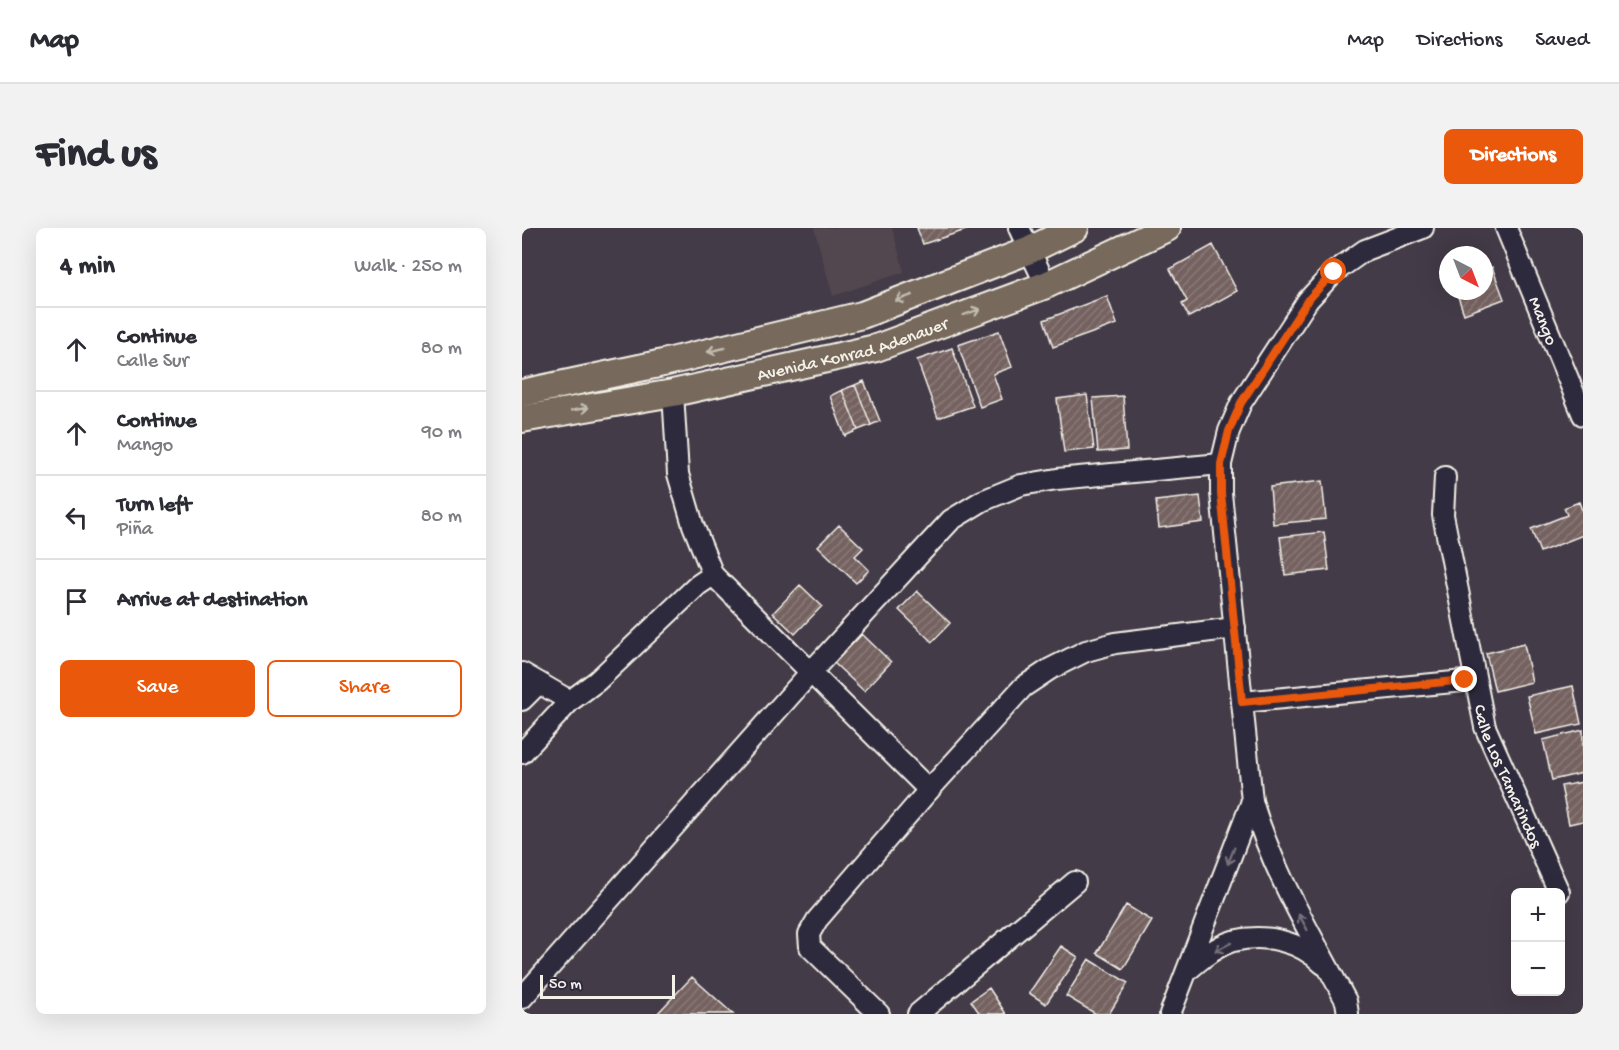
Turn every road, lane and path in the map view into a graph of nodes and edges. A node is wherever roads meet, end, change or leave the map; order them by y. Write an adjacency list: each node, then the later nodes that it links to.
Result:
1 (1075, 228): 5 (main road, Avenida Konrad Adenauer)
2 (1167, 228): 6 (main road, Avenida Konrad Adenauer)
3 (1423, 228): 11 (street)
4 (1506, 228): 9 (street, Mango)
5 (1024, 239): 6 (street); 7 (main road, Avenida Konrad Adenauer, one-way to 7)
6 (1046, 285): 8 (main road, Avenida Konrad Adenauer, one-way to 6)
7 (522, 393)
8 (673, 393): 10 (main road, Avenida Konrad Adenauer, one-way to 8); 13 (street)
9 (1583, 415)
10 (522, 419)
11 (1221, 464): 14 (street); 15 (street)
12 (1445, 477): 17 (street, Calle Los Tamarindos)
13 (712, 575): 15 (street); 19 (street)
14 (1235, 628): 20 (street); 22 (street)
15 (810, 673): 22 (street); 28 (street)
16 (530, 678): 18 (street); 19 (street)
17 (1475, 680): 20 (street); 25 (street, Calle Los Tamarindos)
18 (522, 700)
19 (570, 702): 21 (street)
20 (1242, 702): 23 (street)
21 (522, 753)
22 (929, 790): 30 (street)
23 (1252, 801): 26 (street, one-way to 26); 27 (street, one-way to 23)
24 (1075, 882): 31 (street)
25 (1557, 888)
26 (1185, 973): 27 (street, one-way to 26); 32 (street)
27 (1331, 973): 29 (street)
28 (522, 998)
29 (1350, 1010)
30 (879, 1014)
31 (918, 1014)
32 (1170, 1014)

